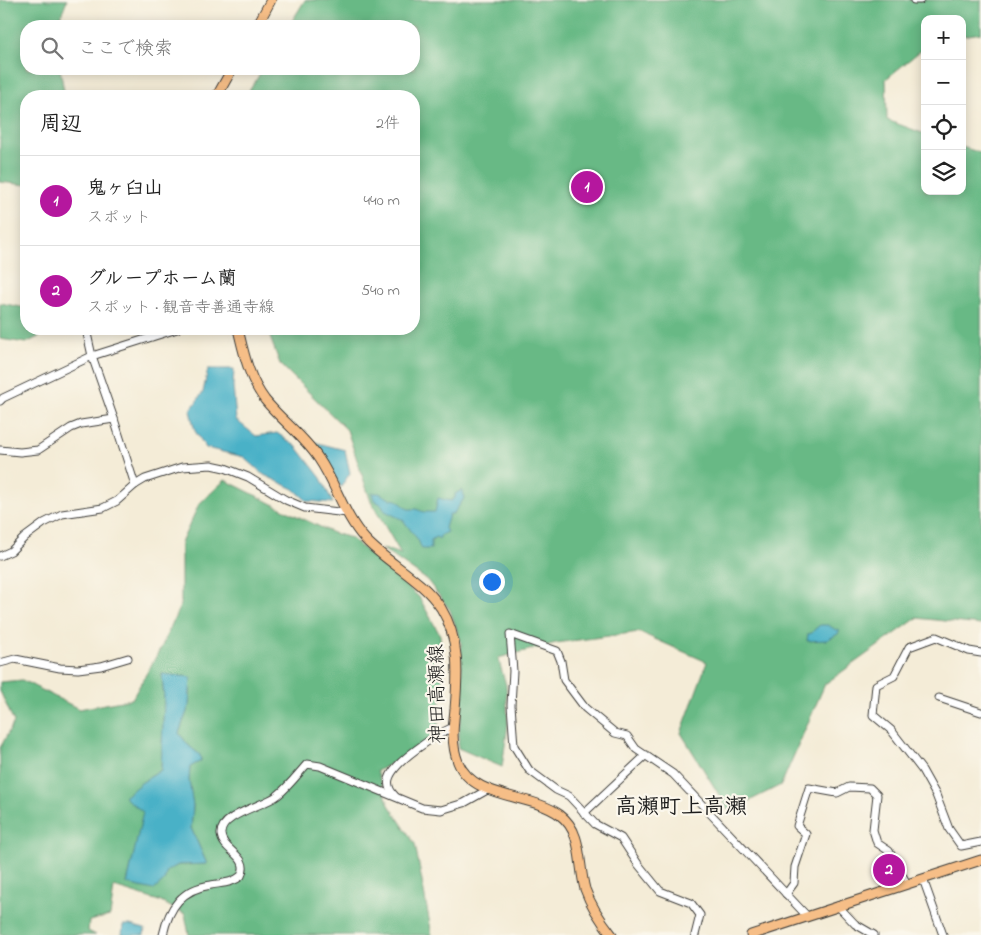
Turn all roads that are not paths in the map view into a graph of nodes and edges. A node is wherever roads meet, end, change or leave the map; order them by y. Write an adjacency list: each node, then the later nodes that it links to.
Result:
1 (271, 0): 4 (main road)
2 (914, 0): 3 (street)
3 (920, 0)
4 (259, 20)
5 (229, 75): 6 (main road)
6 (220, 90)
7 (87, 335): 10 (street)
8 (158, 335): 10 (street)
9 (239, 335): 15 (main road, 神田高瀬線)
10 (92, 356): 11 (street); 12 (street)
11 (0, 401)
12 (114, 419): 13 (street); 14 (street)
13 (0, 450)
14 (135, 485): 15 (street); 16 (street)
15 (347, 513): 22 (main road, 神田高瀬線)
16 (0, 556)
17 (981, 653): 27 (street)
18 (128, 658): 19 (street)
19 (0, 663)
20 (939, 698): 21 (street)
21 (981, 712)
22 (453, 728): 24 (main road, 神田高瀬線); 25 (street)
23 (646, 756): 26 (street); 26 (street); 31 (street)
24 (489, 789): 25 (street); 36 (main road, 神田高瀬線)
25 (395, 796): 35 (street)
26 (584, 813): 37 (street)
27 (981, 842)
28 (981, 860): 29 (main road)
29 (923, 879): 30 (main road); 39 (street)
30 (907, 884): 31 (street); 32 (main road)
31 (786, 894): 33 (street)
32 (838, 906): 33 (main road); 38 (street)
33 (807, 916): 34 (main road)
34 (755, 934)
35 (163, 935)
36 (612, 935)
37 (695, 935)
38 (874, 935)
39 (943, 935)

